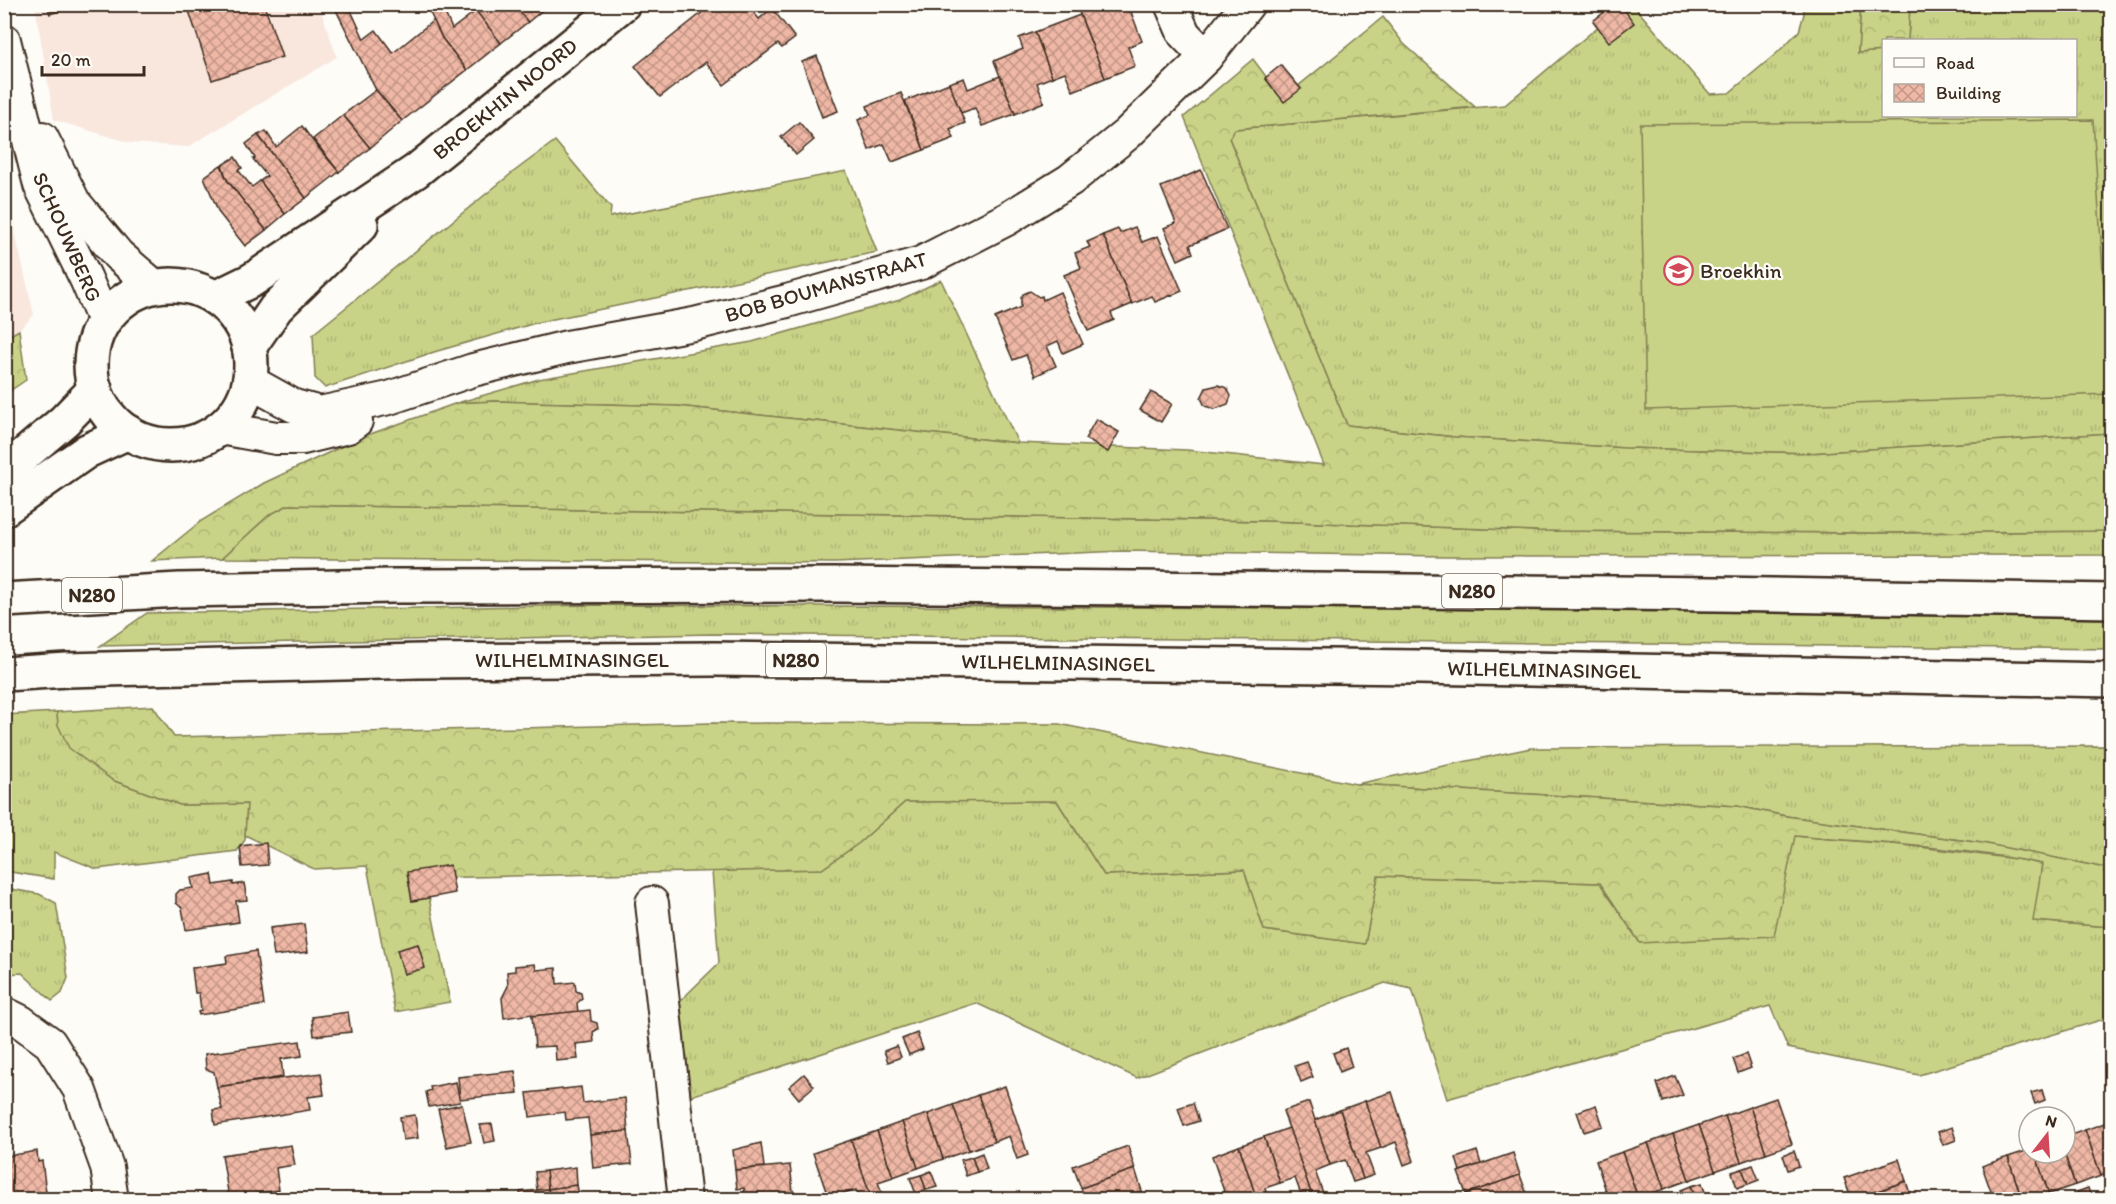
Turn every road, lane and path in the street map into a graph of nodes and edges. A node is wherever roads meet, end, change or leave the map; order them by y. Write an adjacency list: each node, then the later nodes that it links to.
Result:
1 (623, 4): 7 (main road, BROEKHIN NOORD)
2 (1171, 4): 5 (street)
3 (1248, 4): 5 (street, BOB BOUMANSTRAAT)
4 (4, 40): 6 (street, SCHOUWBERG)
5 (1206, 57): 14 (street, BOB BOUMANSTRAAT)
6 (14, 82): 8 (street, SCHOUWBERG); 10 (street, SCHOUWBERG)
7 (416, 171): 9 (main road, BROEKHIN NOORD); 11 (main road, BROEKHIN NOORD)
8 (154, 286): 9 (main road); 10 (main road)
9 (215, 298): 11 (main road)
10 (104, 321): 13 (main road)
11 (249, 347): 12 (main road)
12 (249, 381): 14 (street, BOB BOUMANSTRAAT); 15 (main road)
13 (95, 389): 16 (main road); 17 (main road)
14 (389, 398): 15 (street, BOB BOUMANSTRAAT)
15 (220, 428): 16 (main road)
16 (128, 432): 18 (main road)
17 (4, 472)
18 (4, 509)
19 (4, 600): 20 (main road, N280)
20 (2112, 601)
21 (4, 674): 22 (main road, WILHELMINASINGEL / N280)
22 (2112, 680)
23 (652, 903): 26 (street)
24 (4, 1013): 25 (street)
25 (112, 1200)
26 (685, 1200)

